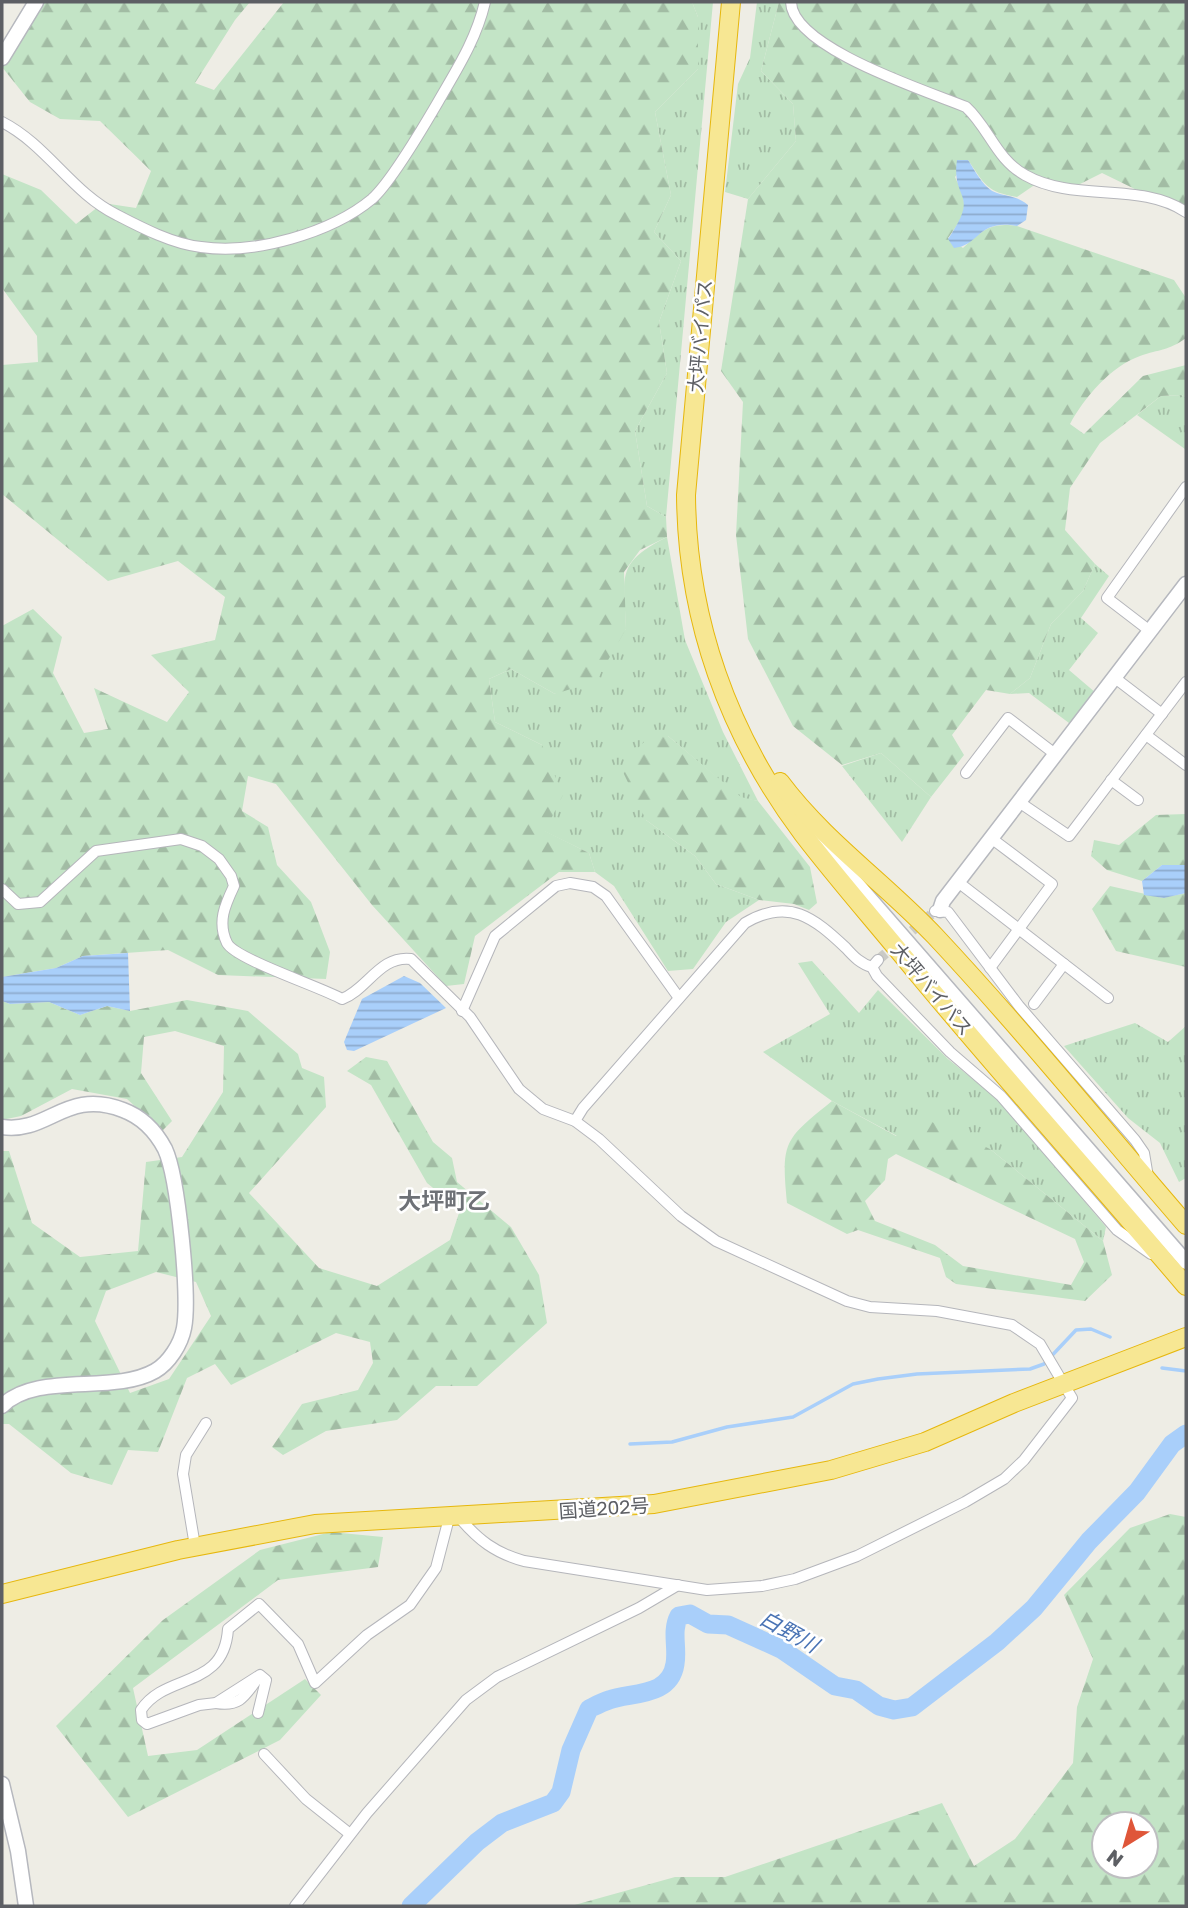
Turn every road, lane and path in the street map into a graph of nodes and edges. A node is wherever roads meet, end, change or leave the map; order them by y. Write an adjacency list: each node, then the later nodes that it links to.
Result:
1 (36, 2): 5 (street)
2 (485, 2): 6 (street)
3 (731, 2): 11 (highway, 大坪バイパス)
4 (791, 2): 7 (street)
5 (2, 58)
6 (2, 122)
7 (1186, 212)
8 (1186, 487): 10 (street)
9 (1186, 584): 10 (street)
10 (1150, 631): 12 (street)
11 (713, 668): 35 (highway, 大坪バイパス); 37 (highway, 大坪バイパス)
12 (1115, 678): 14 (street); 16 (street)
13 (1186, 682): 14 (street)
14 (1162, 713): 15 (street)
15 (1146, 735): 17 (street); 19 (street)
16 (1055, 754): 18 (street); 21 (street)
17 (1186, 765)
18 (966, 773)
19 (1111, 780): 20 (street); 21 (street)
20 (1138, 800)
21 (1020, 802): 22 (street)
22 (991, 838): 23 (street); 26 (street)
23 (958, 882): 25 (street); 26 (street)
24 (2, 889): 32 (street)
25 (937, 911): 28 (street)
26 (1020, 930): 27 (street); 28 (street)
27 (1064, 964): 30 (street); 31 (street)
28 (990, 968): 35 (street)
29 (679, 998): 32 (street); 33 (street); 37 (street)
30 (1108, 998)
31 (1034, 1004)
32 (462, 1011): 33 (street)
33 (575, 1121): 40 (street)
34 (2, 1127): 41 (street)
35 (1149, 1182): 36 (highway, 大坪バイパス)
36 (1186, 1225)
37 (1179, 1265): 38 (highway, 大坪バイパス)
38 (1186, 1286)
39 (1186, 1337): 40 (highway, 国道202号)
40 (1065, 1385): 43 (highway, 国道202号); 45 (street)
41 (2, 1406)
42 (206, 1423): 44 (street)
43 (453, 1517): 44 (highway, 国道202号); 45 (street); 47 (street)
44 (195, 1546): 46 (highway, 国道202号)
45 (679, 1585): 50 (street)
46 (2, 1594)
47 (258, 1713)
48 (264, 1754): 50 (street)
49 (2, 1784): 51 (street)
50 (350, 1834): 52 (street)
51 (26, 1906)
52 (295, 1906)

